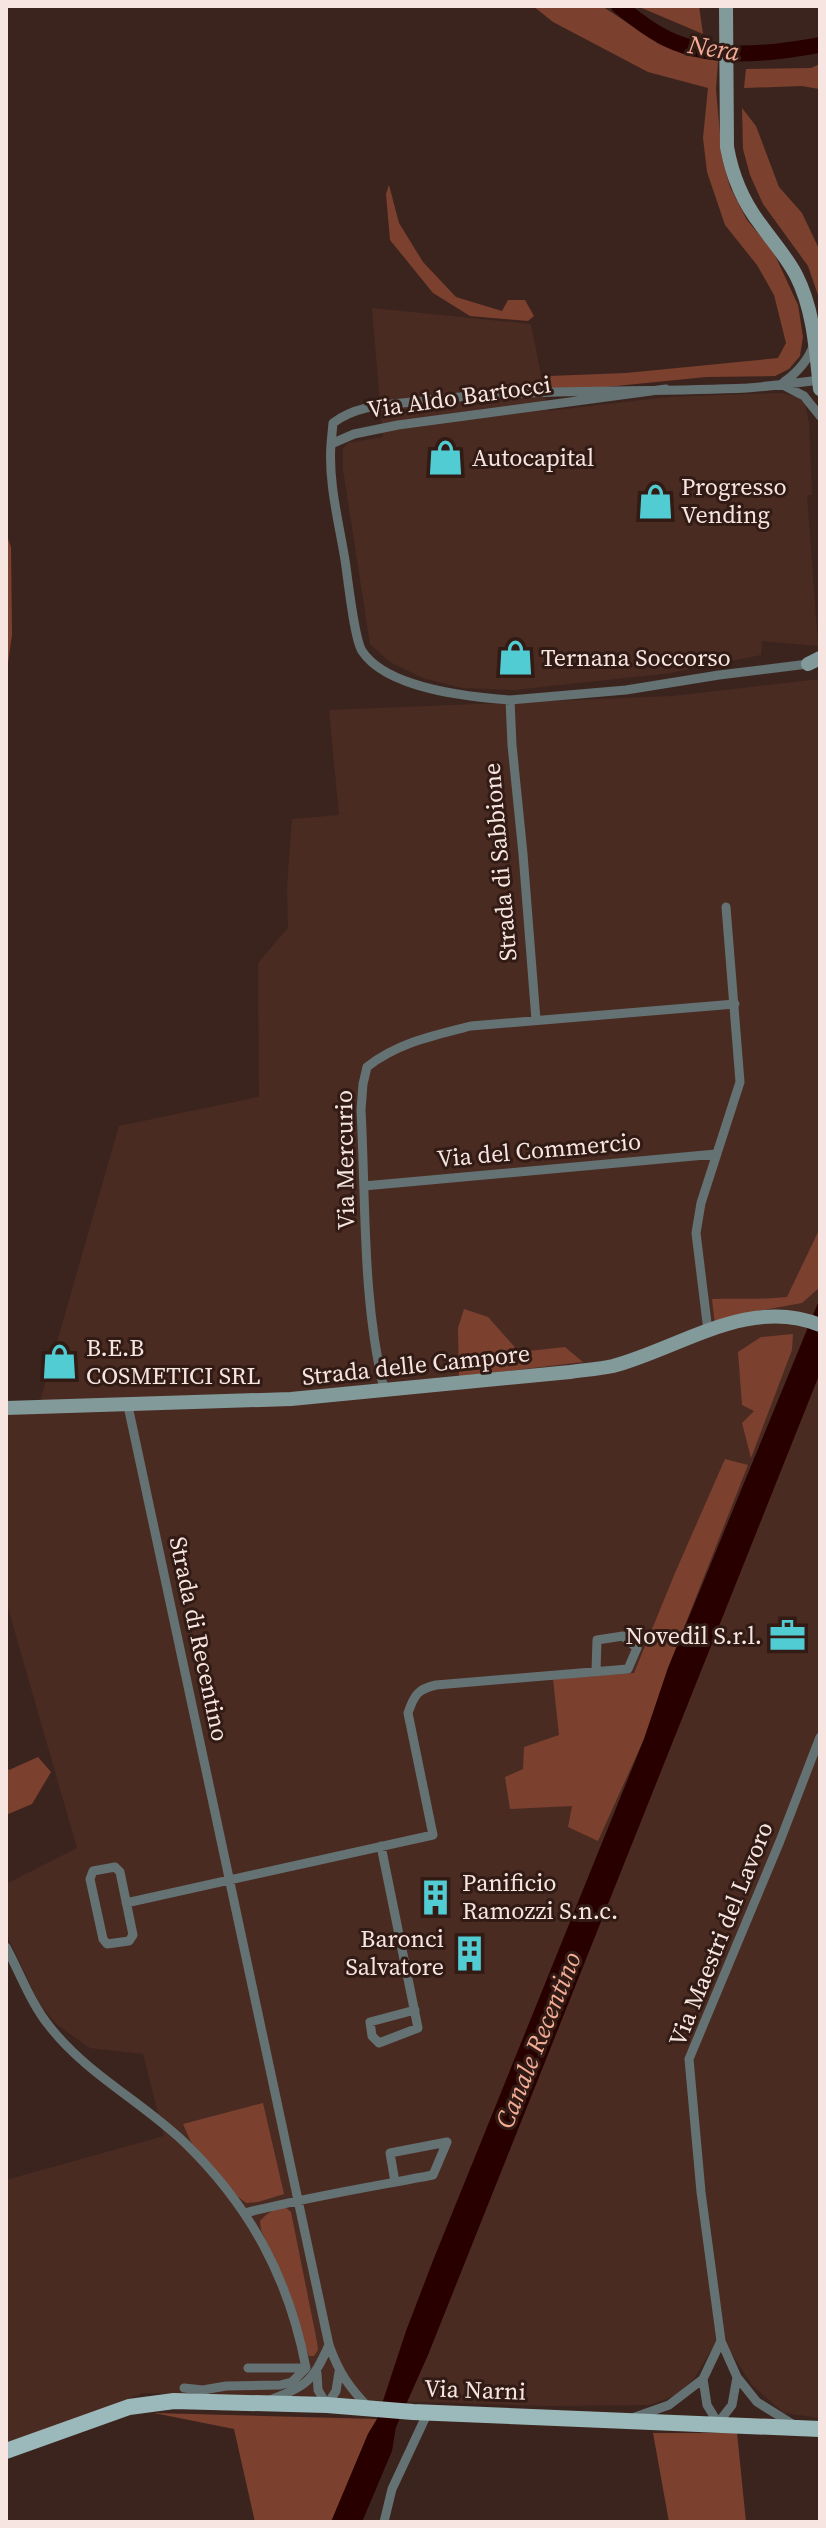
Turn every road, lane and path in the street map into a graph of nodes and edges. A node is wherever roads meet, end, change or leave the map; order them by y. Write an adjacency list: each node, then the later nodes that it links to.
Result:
1 (726, 6): 2 (street)
2 (817, 346): 3 (street); 4 (street)
3 (820, 380): 4 (street, Via Aldo Bartocci); 6 (street)
4 (781, 384): 5 (street, Via Aldo Bartocci); 7 (street)
5 (666, 389): 8 (street, Via Aldo Bartocci); 8 (street, Via Aldo Bartocci)
6 (820, 389)
7 (820, 416)
8 (331, 444): 10 (street)
9 (816, 662): 10 (street)
10 (510, 700): 13 (street, Strada di Sabbione)
11 (726, 907): 12 (street)
12 (735, 1004): 13 (street, Via Mercurio); 14 (street)
13 (536, 1020): 15 (street, Via Mercurio)
14 (716, 1154): 15 (street, Via del Commercio); 17 (street)
15 (364, 1186): 18 (street, Via Mercurio)
16 (813, 1322): 17 (street, Strada delle Campore)
17 (708, 1331): 18 (street, Strada delle Campore)
18 (384, 1389): 19 (street, Strada delle Campore)
19 (128, 1406): 20 (street, Strada delle Campore); 24 (street, Strada di Recentino)
20 (6, 1408)
21 (596, 1671): 21 (street); 23 (street)
22 (820, 1737): 31 (street, Via Maestri del Lavoro)
23 (381, 1846): 24 (street); 27 (street)
24 (231, 1880): 25 (street); 29 (street, Strada di Recentino)
25 (126, 1903): 25 (street)
26 (6, 1947): 30 (street)
27 (415, 2010): 27 (street)
28 (395, 2182): 28 (street); 29 (street)
29 (298, 2200): 30 (street); 32 (street, Strada di Recentino)
30 (245, 2213): 34 (street)
31 (721, 2341): 37 (street, Via Maestri del Lavoro); 38 (street)
32 (329, 2345): 35 (street, Strada di Recentino); 36 (street)
33 (248, 2368): 34 (street)
34 (306, 2368): 39 (street)
35 (339, 2372): 41 (street); 42 (street, Strada di Recentino)
36 (317, 2373): 40 (street); 41 (street)
37 (737, 2377): 45 (street); 46 (street, Via Maestri del Lavoro)
38 (703, 2379): 44 (street); 45 (street)
39 (184, 2388)
40 (263, 2403): 41 (main road, Via Narni); 48 (main road, Via Narni)
41 (327, 2405): 42 (main road, Via Narni)
42 (369, 2408): 43 (main road, Via Narni)
43 (420, 2412): 44 (main road, Via Narni); 49 (street)
44 (626, 2420): 45 (main road, Via Narni)
45 (718, 2423): 46 (main road, Via Narni)
46 (797, 2427): 47 (main road, Via Narni)
47 (820, 2429)
48 (6, 2451)
49 (384, 2522)

